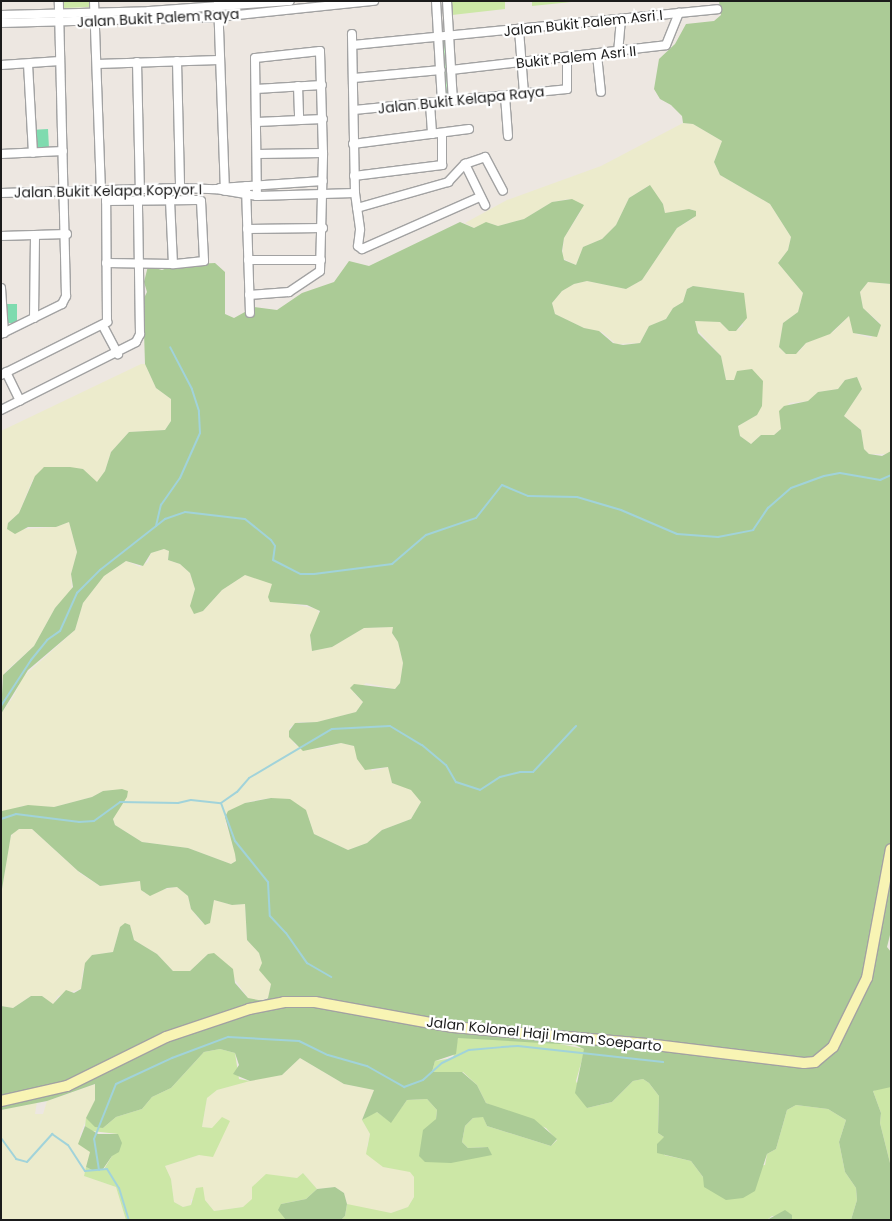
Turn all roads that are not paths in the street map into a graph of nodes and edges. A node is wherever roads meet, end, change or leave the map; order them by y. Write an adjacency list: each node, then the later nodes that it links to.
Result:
1 (59, 1): 11 (street)
2 (94, 1): 10 (street)
3 (290, 1): 7 (street, Jalan Bukit Palem Raya)
4 (374, 1): 8 (street, Jalan Bukit Palem Raya)
5 (436, 1): 22 (street)
6 (446, 1): 21 (street)
7 (218, 4): 10 (street, Jalan Bukit Palem Raya); 14 (street)
8 (310, 4): 14 (street, Jalan Bukit Palem Raya)
9 (718, 9): 12 (street, Jalan Bukit Palem Asri I)
10 (94, 12): 11 (street, Jalan Bukit Palem Raya); 17 (street)
11 (59, 13): 13 (street, Jalan Bukit Palem Raya); 16 (street)
12 (679, 13): 15 (street, Jalan Bukit Palem Asri I); 24 (street, Bukit Palem Asri II)
13 (4, 15): 18 (street)
14 (218, 17): 17 (street, Jalan Bukit Palem Raya); 27 (street)
15 (621, 20): 19 (street, Jalan Bukit Palem Asri I); 24 (street)
16 (59, 22): 17 (street, Jalan Bukit Palem Raya); 18 (street, Jalan Bukit Palem Raya); 29 (street)
17 (95, 22): 33 (street)
18 (4, 23)
19 (519, 30): 21 (street, Jalan Bukit Palem Asri I); 31 (street)
20 (352, 34): 23 (street)
21 (449, 37): 22 (street, Jalan Bukit Palem Asri I); 36 (street)
22 (438, 38): 23 (street, Jalan Bukit Palem Asri I); 35 (street)
23 (353, 45): 37 (street)
24 (618, 52): 25 (street, Bukit Palem Asri II)
25 (598, 55): 26 (street, Bukit Palem Asri II); 41 (street)
26 (567, 59): 31 (street, Bukit Palem Asri II); 42 (street, Jalan Bukit Kelapa Raya)
27 (219, 60): 28 (street); 67 (street)
28 (177, 61): 30 (street); 66 (street)
29 (60, 62): 32 (street); 56 (street)
30 (137, 62): 33 (street); 68 (street)
31 (522, 63): 36 (street, Bukit Palem Asri II); 42 (street)
32 (28, 64): 34 (street); 58 (street)
33 (97, 64): 70 (street)
34 (1, 65)
35 (441, 70): 37 (street); 45 (street)
36 (451, 70): 44 (street)
37 (354, 78): 47 (street)
38 (322, 85): 39 (street); 40 (street); 48 (street)
39 (298, 86): 40 (street); 49 (street)
40 (256, 89): 50 (street)
41 (601, 92)
42 (524, 93): 43 (street, Jalan Bukit Kelapa Raya)
43 (505, 96): 44 (street, Jalan Bukit Kelapa Raya); 54 (street)
44 (453, 101): 45 (street, Jalan Bukit Kelapa Raya)
45 (442, 102): 46 (street, Jalan Bukit Kelapa Raya)
46 (430, 104): 47 (street, Jalan Bukit Kelapa Raya); 53 (street)
47 (354, 110): 55 (street)
48 (322, 119): 49 (street); 57 (street)
49 (299, 120): 50 (street)
50 (257, 122): 60 (street)
51 (469, 129): 52 (street)
52 (442, 133): 53 (street); 62 (street)
53 (432, 134): 55 (street)
54 (508, 136)
55 (353, 144): 62 (street)
56 (63, 151): 58 (street); 72 (street)
57 (323, 152): 60 (street); 63 (street)
58 (33, 153): 59 (street)
59 (1, 154)
60 (257, 154): 64 (street)
61 (465, 164): 71 (street); 77 (street); 82 (street)
62 (354, 176): 69 (street)
63 (323, 181): 64 (street); 75 (street)
64 (257, 185): 65 (street); 76 (street)
65 (246, 186): 67 (street); 74 (street)
66 (180, 188): 67 (street, Jalan Bukit Kelapa Kopyor I); 68 (street, Jalan Bukit Kelapa Kopyor I)
67 (224, 189): 74 (street)
68 (140, 190): 70 (street, Jalan Bukit Kelapa Kopyor I)
69 (354, 190): 75 (street); 82 (street)
70 (104, 191): 72 (street, Jalan Bukit Kelapa Kopyor I); 78 (street)
71 (503, 191)
72 (64, 192): 73 (street, Jalan Bukit Kelapa Kopyor I); 85 (street)
73 (1, 193)
74 (246, 195): 76 (street); 84 (street)
75 (321, 195): 76 (street); 83 (street)
76 (257, 196)
77 (480, 197): 81 (street); 82 (street)
78 (106, 201): 80 (street); 90 (street)
79 (170, 201): 80 (street); 92 (street); 92 (street)
80 (138, 202): 91 (street)
81 (485, 205)
82 (357, 208)
83 (323, 228): 84 (street); 89 (street)
84 (247, 230): 88 (street)
85 (67, 234): 87 (street); 96 (street)
86 (1, 236): 87 (street)
87 (35, 236): 96 (street)
88 (248, 260): 89 (street); 94 (street)
89 (321, 260): 94 (street)
90 (106, 263): 91 (street); 98 (street)
91 (140, 264): 92 (street); 100 (street)
92 (173, 264)
93 (1, 288): 97 (street)
94 (249, 295): 95 (street)
95 (250, 313)
96 (34, 318): 99 (street)
97 (2, 323): 99 (street)
98 (103, 326): 100 (street); 101 (street)
99 (3, 333)
100 (118, 354): 102 (street)
101 (4, 373): 102 (street)
102 (20, 401): 103 (street)
103 (1, 410)
104 (891, 849): 105 (main road, Jalan Kolonel Haji Imam Soeparto)
105 (1, 1101)

